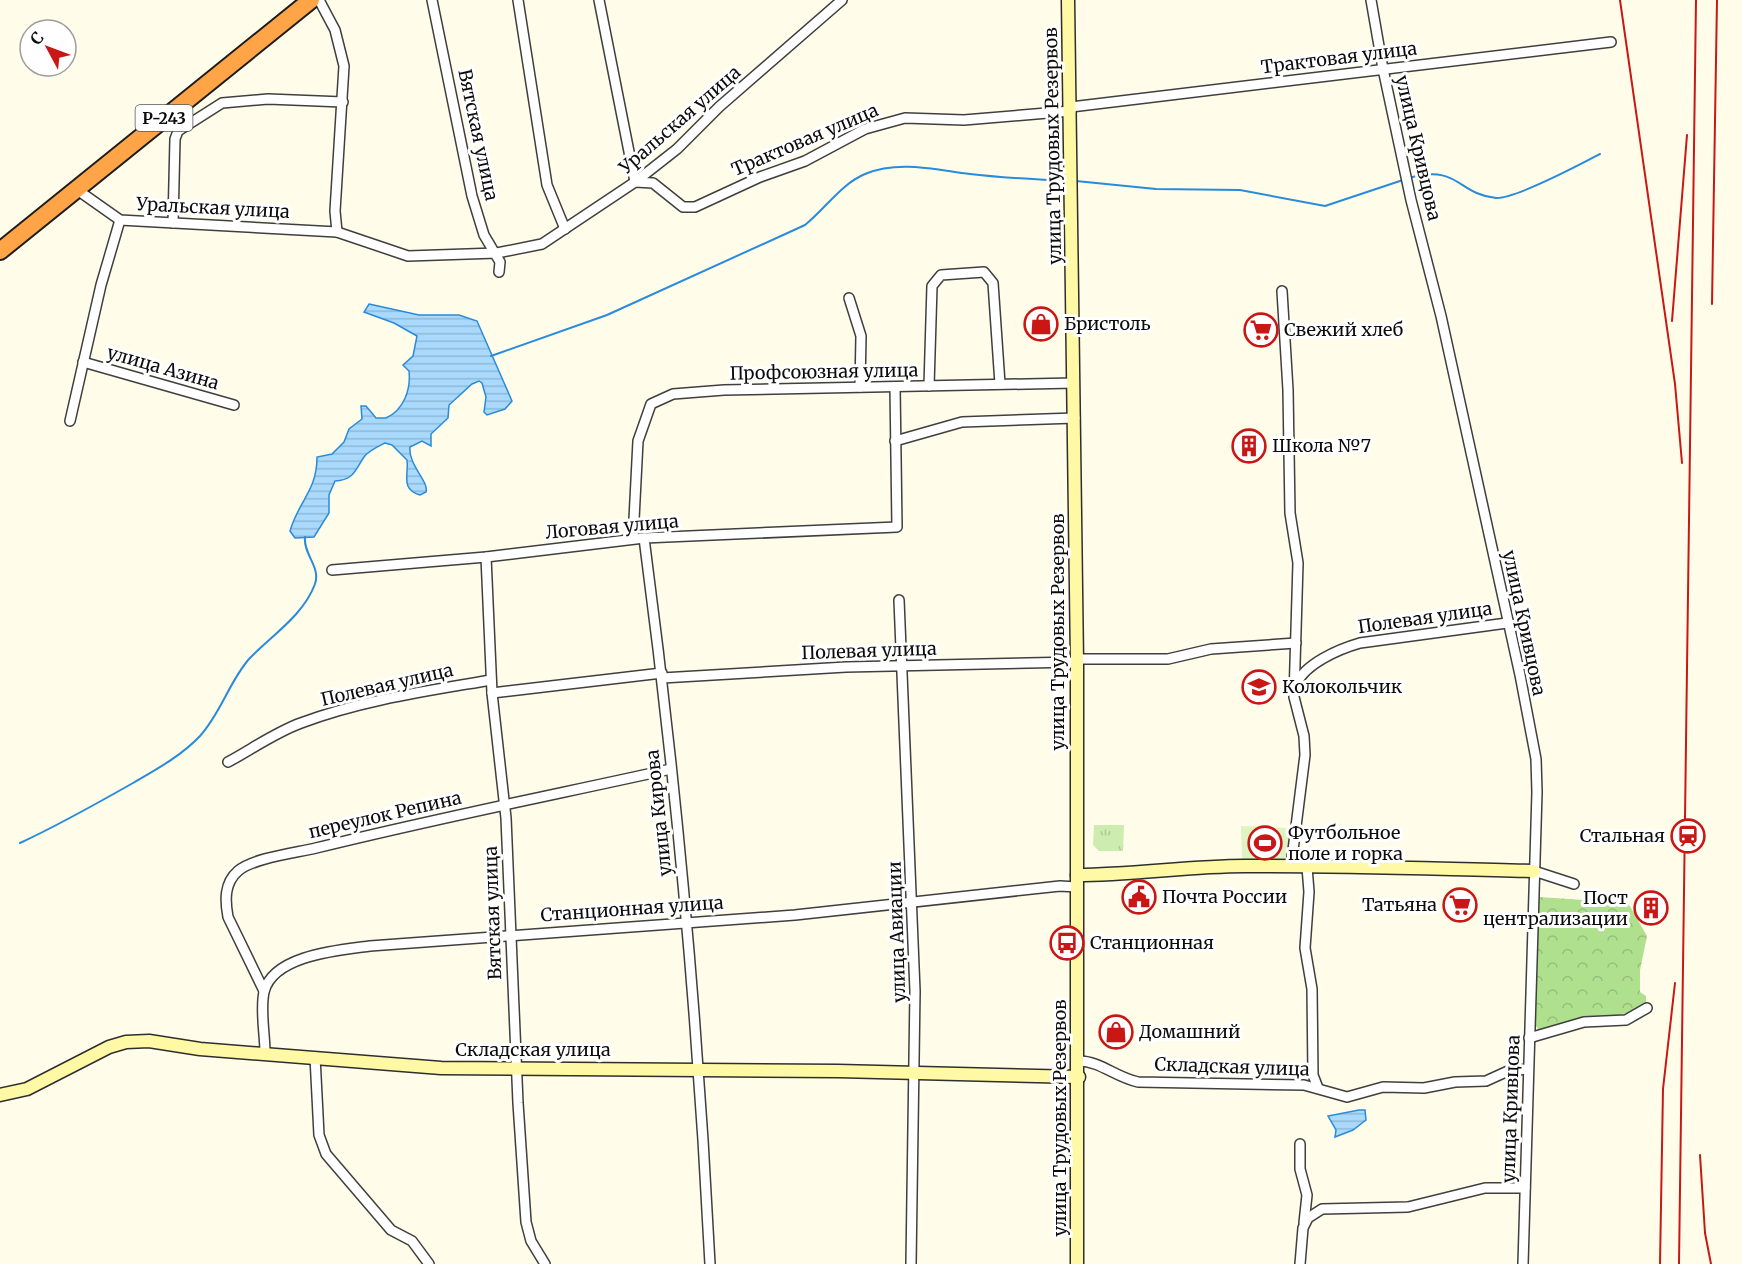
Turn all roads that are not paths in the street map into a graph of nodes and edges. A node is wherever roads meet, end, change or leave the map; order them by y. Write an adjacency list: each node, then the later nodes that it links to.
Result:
1 (311, 0): 13 (highway, Р-243)
2 (319, 0): 11 (street)
3 (432, 0): 22 (street, Вятская улица)
4 (518, 0): 19 (street)
5 (599, 0): 15 (street)
6 (842, 0): 15 (street, Уральская улица)
7 (1068, 0): 12 (street, улица Трудовых Резервов)
8 (1371, 0): 10 (street, улица Кривцова)
9 (1611, 42): 10 (street, Трактовая улица)
10 (1383, 69): 12 (street, Трактовая улица); 41 (street, улица Кривцова)
11 (343, 102): 14 (street); 20 (street)
12 (1071, 109): 15 (street, Трактовая улица); 27 (street, улица Трудовых Резервов)
13 (167, 115): 14 (street); 16 (highway, Р-243)
14 (178, 131): 18 (street)
15 (635, 182): 19 (street, Уральская улица)
16 (76, 189): 17 (street, Уральская улица); 21 (highway, Р-243)
17 (120, 220): 18 (street, Уральская улица); 26 (street, улица Азина)
18 (173, 223): 20 (street, Уральская улица)
19 (565, 229): 22 (street, Уральская улица)
20 (337, 232): 22 (street, Уральская улица)
21 (0, 251)
22 (496, 252): 23 (street, Вятская улица)
23 (499, 272)
24 (1282, 291): 42 (street)
25 (849, 298): 30 (street)
26 (82, 362): 32 (street, улица Азина); 34 (street, улица Азина)
27 (1074, 383): 28 (street, Профсоюзная улица); 33 (street, улица Трудовых Резервов)
28 (1000, 384): 29 (street, Профсоюзная улица); 29 (street)
29 (929, 386): 31 (street, Профсоюзная улица)
30 (860, 387): 31 (street, Профсоюзная улица); 37 (street, Профсоюзная улица)
31 (895, 387): 35 (street)
32 (234, 405)
33 (1075, 418): 35 (street); 43 (street, улица Трудовых Резервов)
34 (70, 421)
35 (895, 441): 36 (street, Логовая улица)
36 (644, 538): 37 (street, Логовая улица); 45 (street, улица Кирова)
37 (633, 539): 38 (street, Логовая улица)
38 (486, 557): 39 (street, Логовая улица); 46 (street, Вятская улица)
39 (332, 570)
40 (899, 600): 44 (street, улица Авиации)
41 (1506, 623): 47 (street, Полевая улица); 54 (street, улица Кривцова)
42 (1296, 643): 43 (street, Полевая улица); 47 (street)
43 (1077, 661): 44 (street, Полевая улица); 55 (street, улица Трудовых Резервов)
44 (902, 666): 45 (street, Полевая улица); 57 (street, улица Авиации)
45 (662, 676): 48 (street, Полевая улица); 50 (street, улица Кирова)
46 (491, 680): 48 (street, Вятская улица); 49 (street, Полевая улица)
47 (1294, 690): 52 (street)
48 (492, 693): 51 (street, Вятская улица)
49 (228, 762)
50 (671, 769): 51 (street, переулок Репина); 58 (street, улица Кирова)
51 (505, 806): 59 (street, Вятская улица); 60 (street, переулок Репина)
52 (1292, 867): 53 (street, Станционная улица); 55 (street, Станционная улица)
53 (1307, 867): 54 (street, Станционная улица); 71 (street)
54 (1533, 871): 56 (street); 62 (street, улица Кривцова)
55 (1077, 881): 57 (street, Станционная улица); 65 (street, улица Трудовых Резервов)
56 (1574, 884)
57 (913, 903): 58 (street, Станционная улица); 69 (street, улица Авиации)
58 (686, 923): 59 (street, Станционная улица); 68 (street, улица Кирова)
59 (510, 936): 60 (street, Станционная улица); 66 (street, Вятская улица)
60 (264, 992): 63 (street)
61 (1647, 1008): 62 (street)
62 (1529, 1038): 67 (street, улица Кривцова)
63 (265, 1053): 64 (street, Складская улица); 72 (street, Складская улица)
64 (315, 1057): 66 (street, Складская улица); 76 (street)
65 (1079, 1061): 70 (street, улица Трудовых Резервов); 71 (street, Складская улица)
66 (516, 1068): 68 (street, Складская улица); 77 (street, Вятская улица)
67 (1528, 1069): 71 (street, Складская улица); 74 (street, улица Кривцова)
68 (700, 1070): 69 (street, Складская улица); 78 (street, улица Кирова)
69 (913, 1074): 70 (street, Складская улица); 79 (street, улица Авиации)
70 (1079, 1077): 80 (street, улица Трудовых Резервов)
71 (1318, 1088)
72 (0, 1095)
73 (1300, 1144): 75 (street)
74 (1525, 1188): 75 (street); 82 (street, улица Кривцова)
75 (1303, 1228): 81 (street)
76 (429, 1264)
77 (545, 1264)
78 (710, 1264)
79 (911, 1264)
80 (1077, 1264)
81 (1300, 1264)
82 (1523, 1264)

